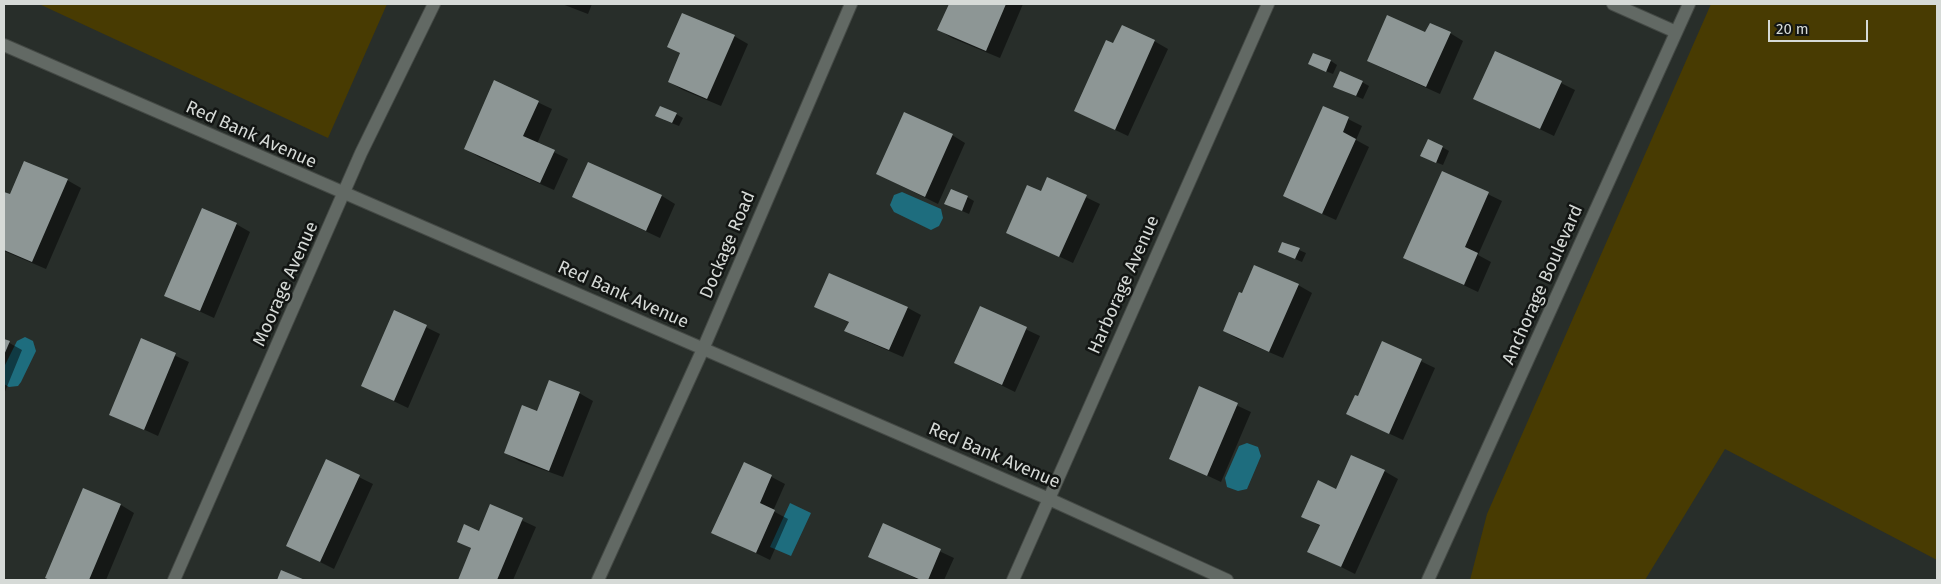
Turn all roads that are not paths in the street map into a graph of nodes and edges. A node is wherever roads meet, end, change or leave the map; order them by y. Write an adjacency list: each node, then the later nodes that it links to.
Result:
1 (434, 4): 8 (street, Moorage Avenue)
2 (851, 4): 9 (street, Dockage Road)
3 (1268, 4): 10 (street, Harborage Avenue)
4 (1612, 4): 6 (street)
5 (1689, 4): 6 (street, Anchorage Boulevard)
6 (1676, 32): 15 (street, Anchorage Boulevard)
7 (4, 45): 8 (street, Red Bank Avenue)
8 (343, 194): 9 (street, Red Bank Avenue); 11 (street, Moorage Avenue)
9 (703, 349): 10 (street, Red Bank Avenue); 12 (street, Dockage Road)
10 (1049, 499): 13 (street, Harborage Avenue); 14 (street, Red Bank Avenue)
11 (174, 580)
12 (598, 580)
13 (1013, 580)
14 (1227, 580)
15 (1428, 580)

